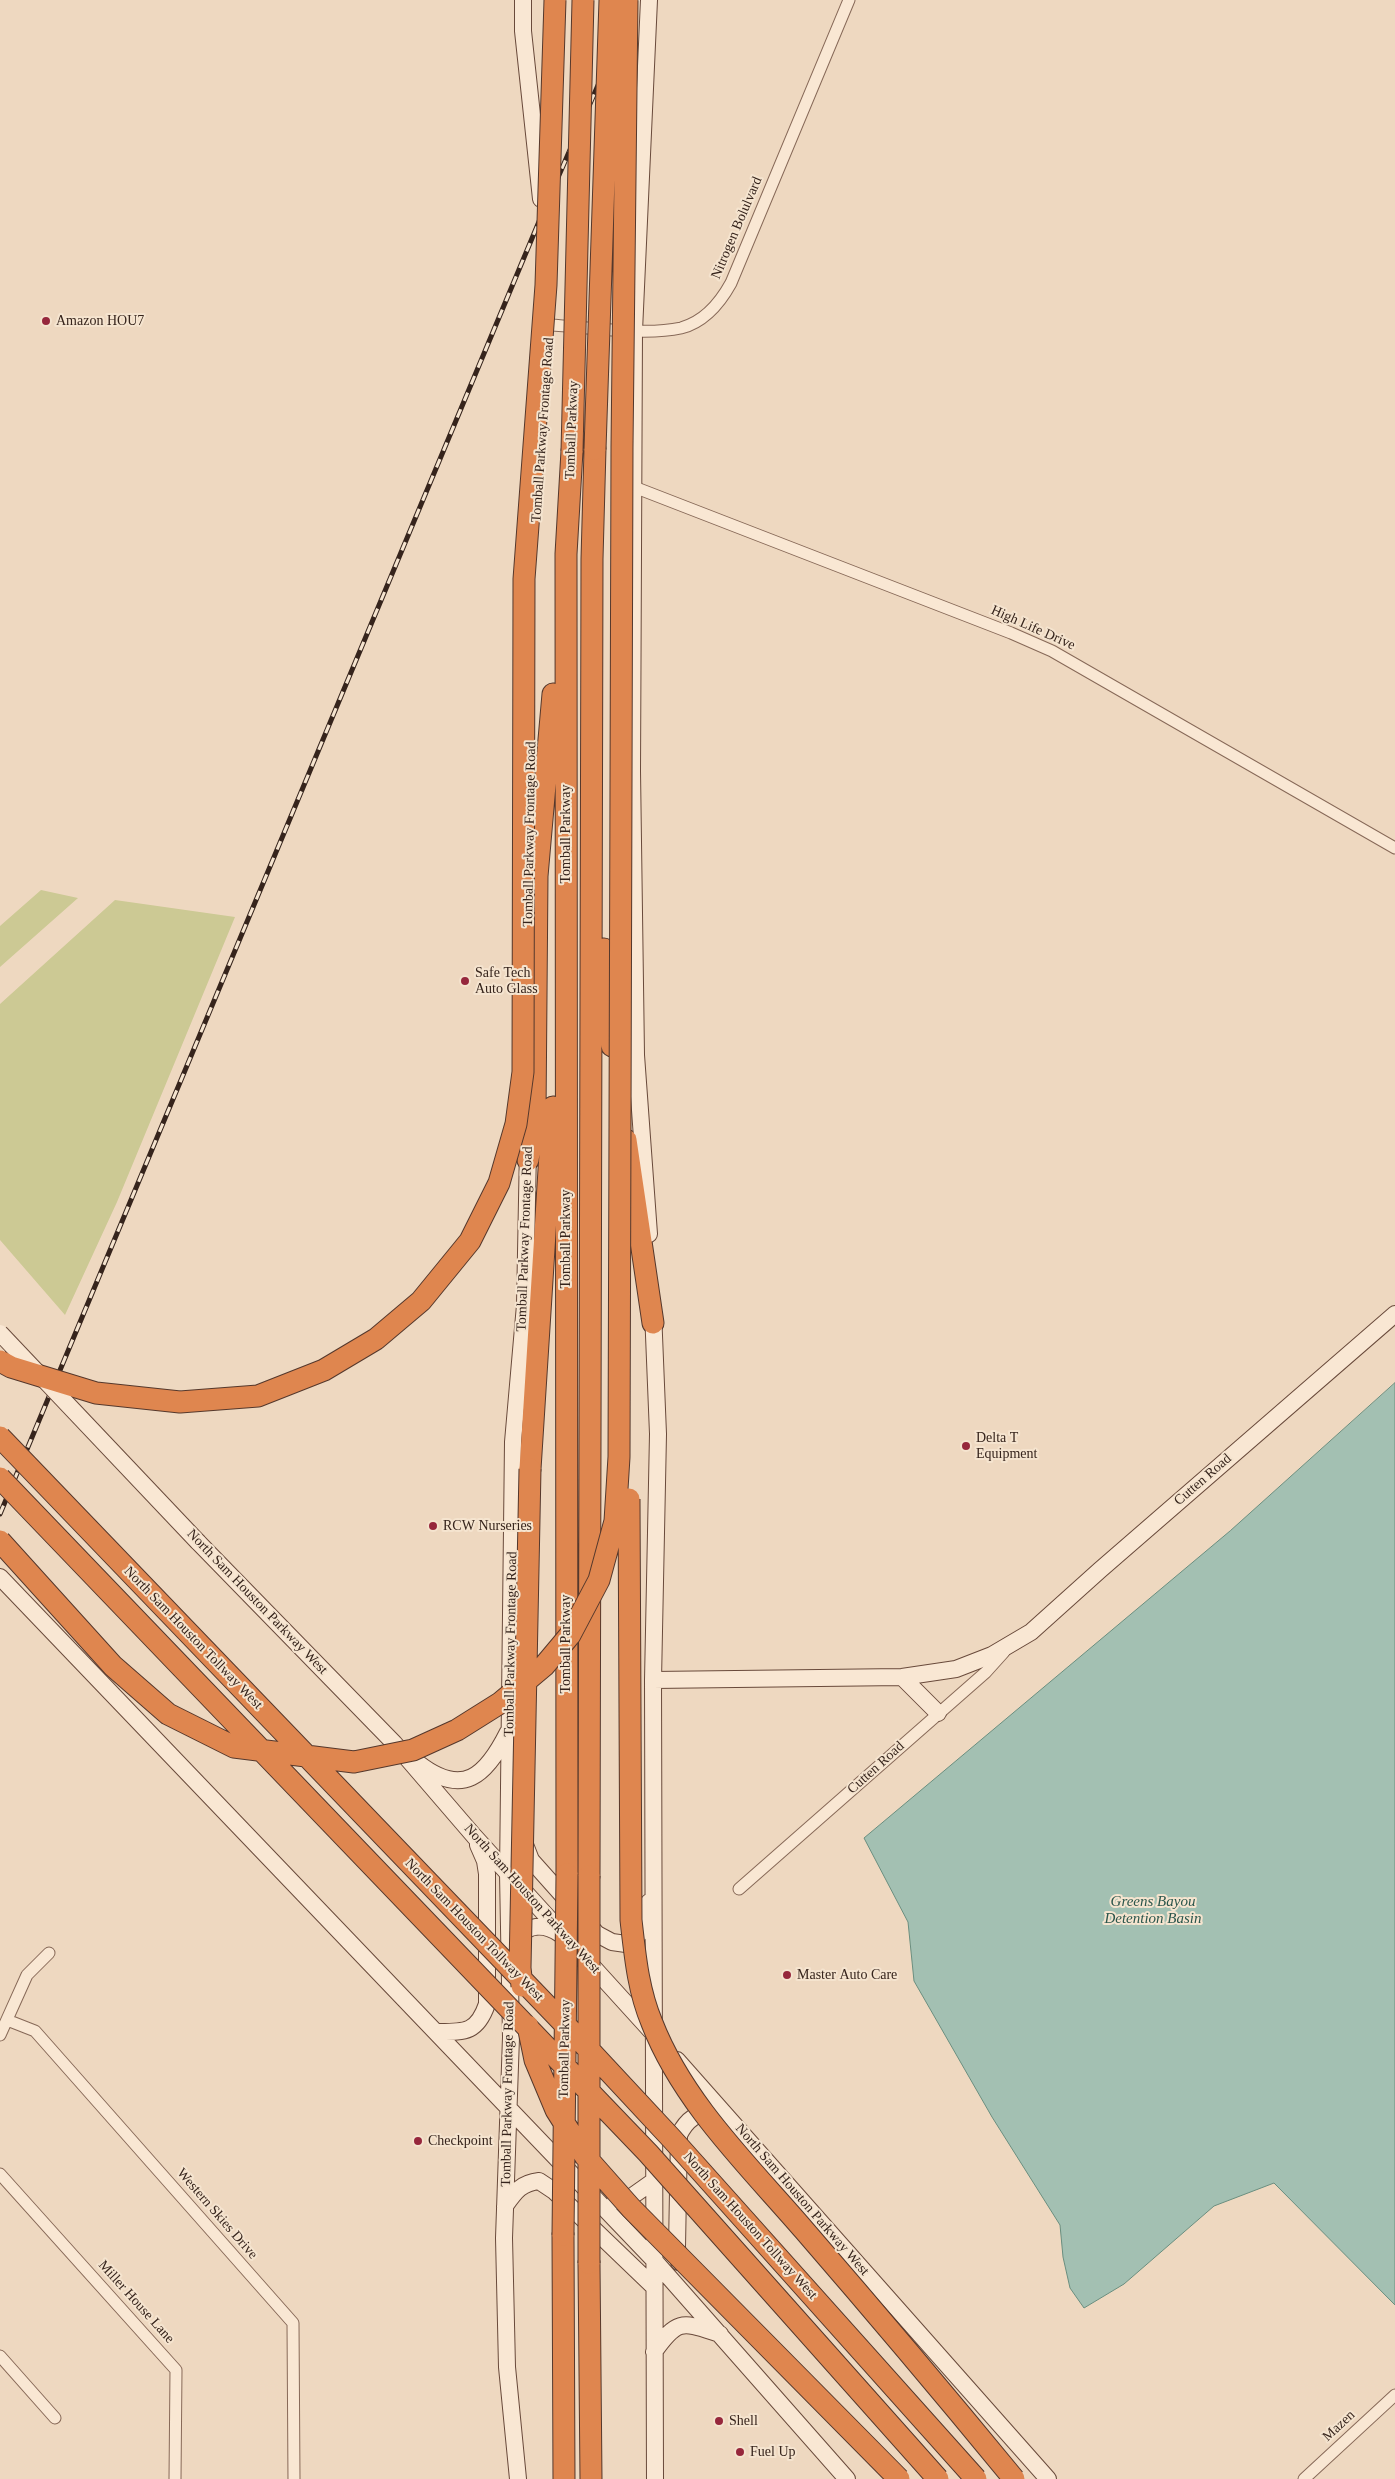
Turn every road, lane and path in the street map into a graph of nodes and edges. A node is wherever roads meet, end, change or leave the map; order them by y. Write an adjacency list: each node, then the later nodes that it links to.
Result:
1 (523, 0): 8 (main road, Tomball Parkway Frontage Road)
2 (555, 0): 20 (highway, bridge)
3 (583, 0): 11 (highway, Tomball Parkway, bridge)
4 (610, 0): 14 (highway, Tomball Parkway, bridge)
5 (627, 0): 15 (highway, bridge)
6 (649, 0): 9 (main road)
7 (849, 0): 9 (street, Nitrogen Bolulvard)
8 (550, 325): 9 (street, Nitrogen Bolulvard); 16 (main road, Tomball Parkway Frontage Road)
9 (634, 330): 10 (main road)
10 (634, 488): 12 (street, High Life Drive); 18 (main road)
11 (566, 554): 13 (highway, Tomball Parkway); 16 (highway)
12 (1395, 848)
13 (566, 889): 60 (highway, Tomball Parkway, bridge); 64 (highway, bridge)
14 (592, 893): 18 (highway); 61 (highway, Tomball Parkway, bridge)
15 (619, 1064): 23 (highway, bridge); 67 (highway, bridge)
16 (528, 1160): 29 (main road, Tomball Parkway Frontage Road)
17 (1395, 1314): 25 (main road, Cutten Road)
18 (653, 1323): 27 (main road)
19 (0, 1333): 30 (main road, North Sam Houston Parkway West, bridge)
20 (0, 1360)
21 (0, 1437): 66 (highway, North Sam Houston Tollway West, bridge)
22 (0, 1478): 65 (highway, North Sam Houston Tollway West, bridge)
23 (0, 1542)
24 (0, 1577): 40 (main road)
25 (1011, 1644): 26 (main road, Cutten Road); 28 (street, Cutten Road)
26 (902, 1677): 27 (main road, Cutten Road); 28 (main road)
27 (653, 1680): 34 (main road)
28 (938, 1713): 35 (street, Cutten Road)
29 (510, 1728): 30 (main road); 31 (main road, Tomball Parkway Frontage Road)
30 (394, 1743): 32 (main road, North Sam Houston Parkway West)
31 (509, 1786): 33 (main road, Tomball Parkway Frontage Road); 34 (main road)
32 (474, 1836): 33 (main road, North Sam Houston Parkway West); 40 (main road)
33 (508, 1873): 36 (main road, North Sam Houston Parkway West); 38 (main road, Tomball Parkway Frontage Road)
34 (655, 1880): 41 (main road)
35 (739, 1889)
36 (570, 1941): 38 (main road); 41 (main road, North Sam Houston Parkway West)
37 (49, 1953): 39 (street)
38 (510, 1958): 43 (main road, Tomball Parkway Frontage Road)
39 (7, 2020): 42 (street); 58 (street, Western Skies Drive)
40 (437, 2032): 43 (main road)
41 (655, 2035): 44 (main road, North Sam Houston Parkway West); 46 (main road)
42 (0, 2036)
43 (507, 2107): 47 (main road); 48 (main road, Tomball Parkway Frontage Road)
44 (730, 2119): 51 (main road); 68 (main road, North Sam Houston Parkway West)
45 (0, 2174): 57 (street, Miller House Lane)
46 (655, 2180): 47 (main road); 49 (main road)
47 (593, 2196): 49 (main road)
48 (505, 2206): 50 (main road); 59 (main road, Tomball Parkway Frontage Road)
49 (653, 2259): 50 (main road); 51 (main road)
50 (654, 2287): 53 (main road)
51 (691, 2301): 52 (main road)
52 (720, 2334): 53 (main road); 63 (main road)
53 (654, 2352): 62 (main road)
54 (0, 2356): 56 (street)
55 (1395, 2394): 69 (street, Mazen)
56 (54, 2418)
57 (175, 2479)
58 (294, 2479)
59 (518, 2479)
60 (564, 2479)
61 (591, 2479)
62 (655, 2479)
63 (847, 2479)
64 (899, 2479)
65 (938, 2479)
66 (976, 2479)
67 (1014, 2479)
68 (1048, 2479)
69 (1304, 2479)

